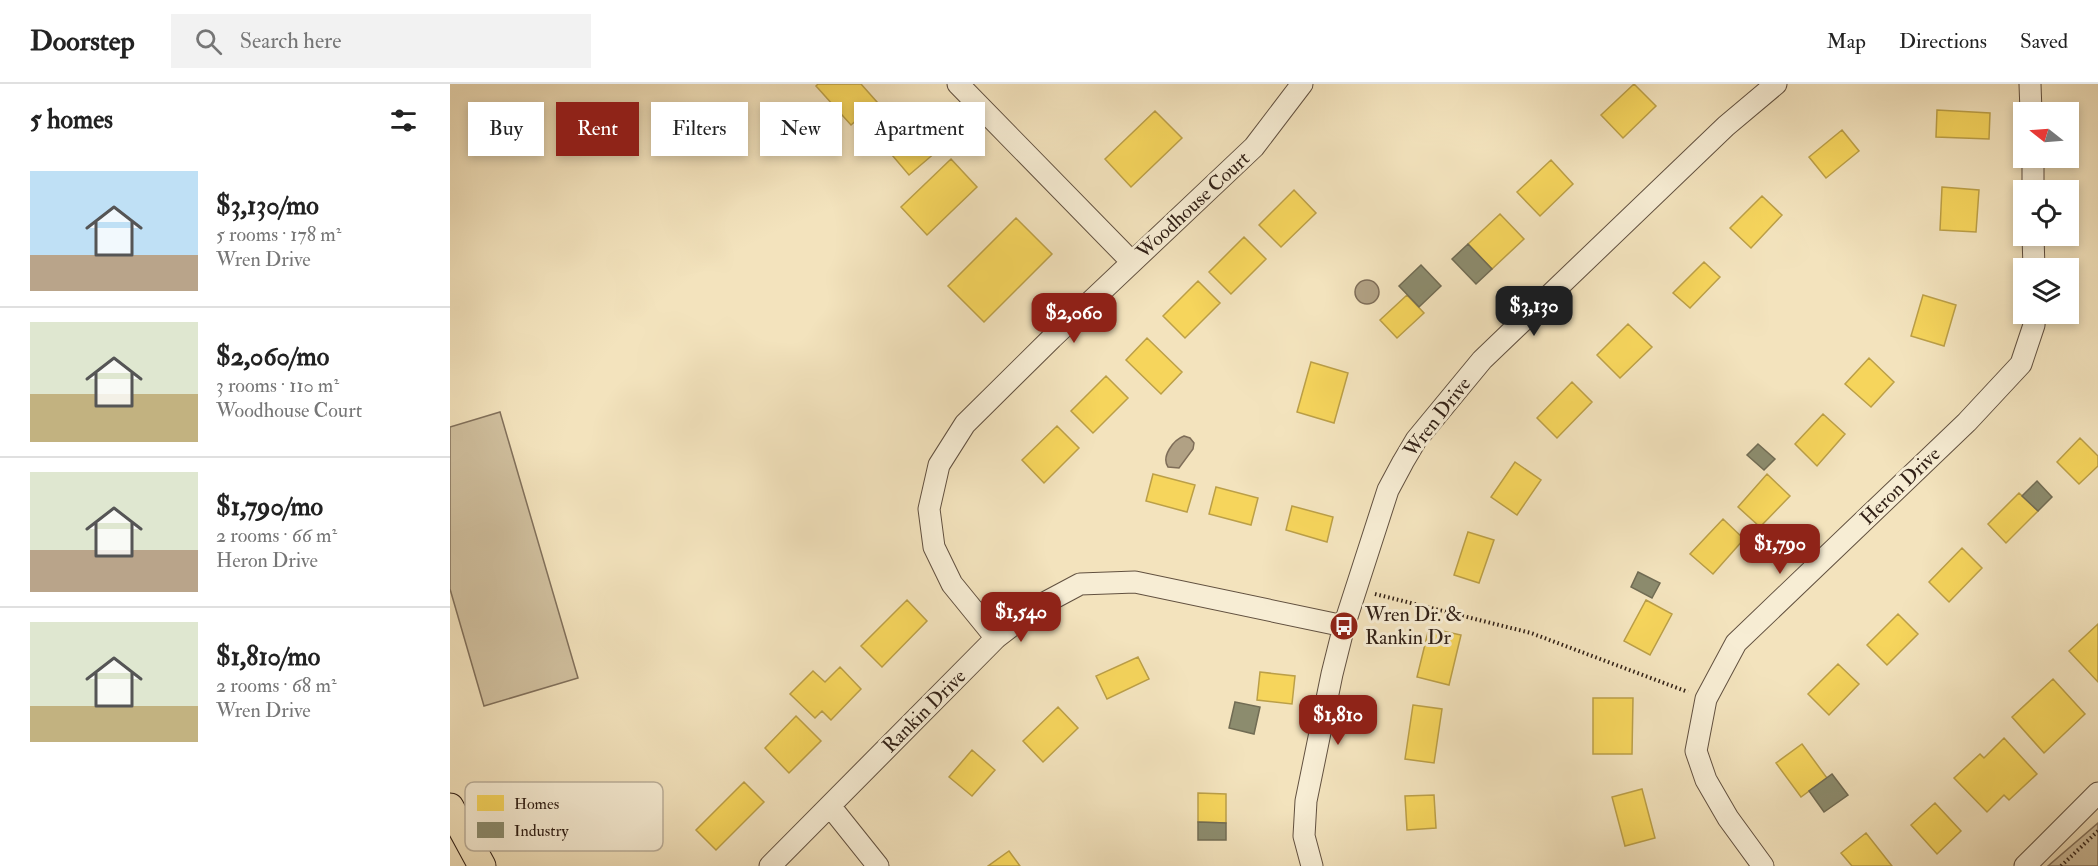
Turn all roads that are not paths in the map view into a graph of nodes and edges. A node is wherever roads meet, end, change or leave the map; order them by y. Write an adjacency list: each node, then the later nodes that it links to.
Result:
1 (958, 84): 6 (street)
2 (1303, 84): 6 (street, Woodhouse Court)
3 (1776, 84): 8 (street, Wren Drive)
4 (2030, 84): 5 (street)
5 (2031, 102)
6 (1132, 262): 9 (street, Woodhouse Court)
7 (2034, 324): 20 (street, Heron Drive)
8 (1344, 626): 9 (street, Rankin Drive); 19 (street, Wren Drive)
9 (996, 638): 11 (street, Rankin Drive)
10 (2098, 793): 21 (street)
11 (830, 806): 17 (street, Rankin Drive); 18 (street)
12 (450, 809): 13 (main road); 15 (main road)
13 (465, 836)
14 (474, 851): 16 (main road)
15 (467, 866)
16 (482, 866)
17 (770, 866)
18 (878, 866)
19 (1312, 866)
20 (1763, 866)
21 (2025, 866)

